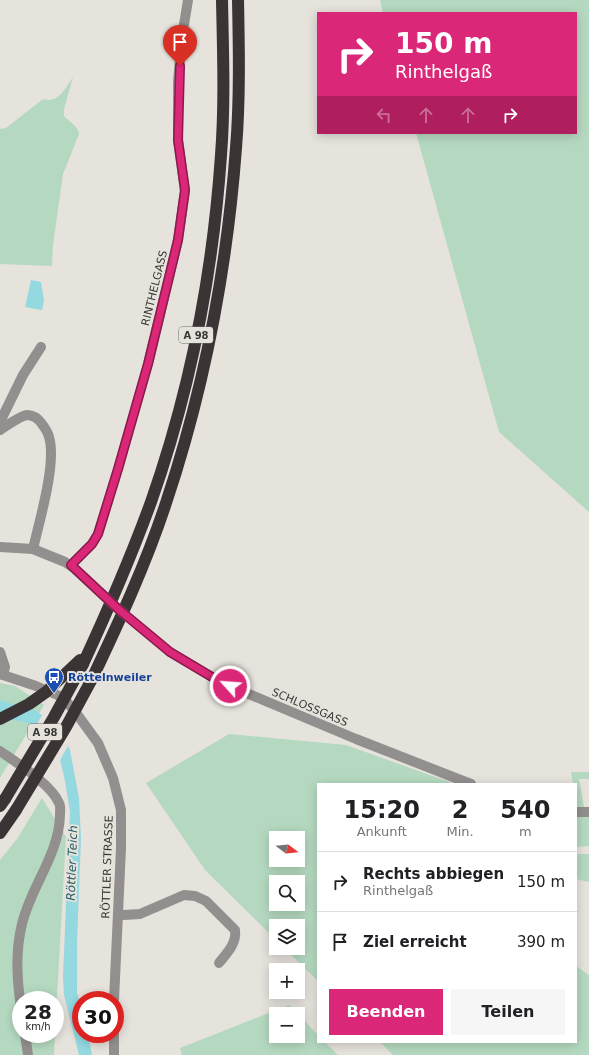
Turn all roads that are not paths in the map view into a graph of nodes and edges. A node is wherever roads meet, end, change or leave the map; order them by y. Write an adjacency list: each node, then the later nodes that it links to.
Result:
1 (188, 0): 9 (street, RINTHELGASS)
2 (222, 0): 11 (highway, A 98)
3 (238, 0): 19 (highway, A 98, bridge)
4 (41, 348): 5 (street)
5 (0, 422)
6 (0, 430): 8 (street)
7 (0, 547): 8 (street)
8 (33, 549): 9 (street)
9 (74, 568): 15 (street, SCHLOSSGASS, bridge)
10 (0, 652): 12 (street)
11 (83, 659): 13 (highway, bridge); 16 (highway, A 98, bridge)
12 (2, 675): 20 (street, RÖTTLER STRASSE)
13 (0, 719)
14 (0, 751): 22 (street)
15 (468, 783)
16 (2, 803)
17 (577, 812): 18 (street)
18 (589, 812)
19 (0, 833)
20 (118, 914): 21 (street); 23 (street, RÖTTLER STRASSE)
21 (218, 963)
22 (19, 991)
23 (114, 991)
24 (26, 1043): 26 (street)
25 (114, 1043): 27 (street)
26 (28, 1055)
27 (114, 1055)

